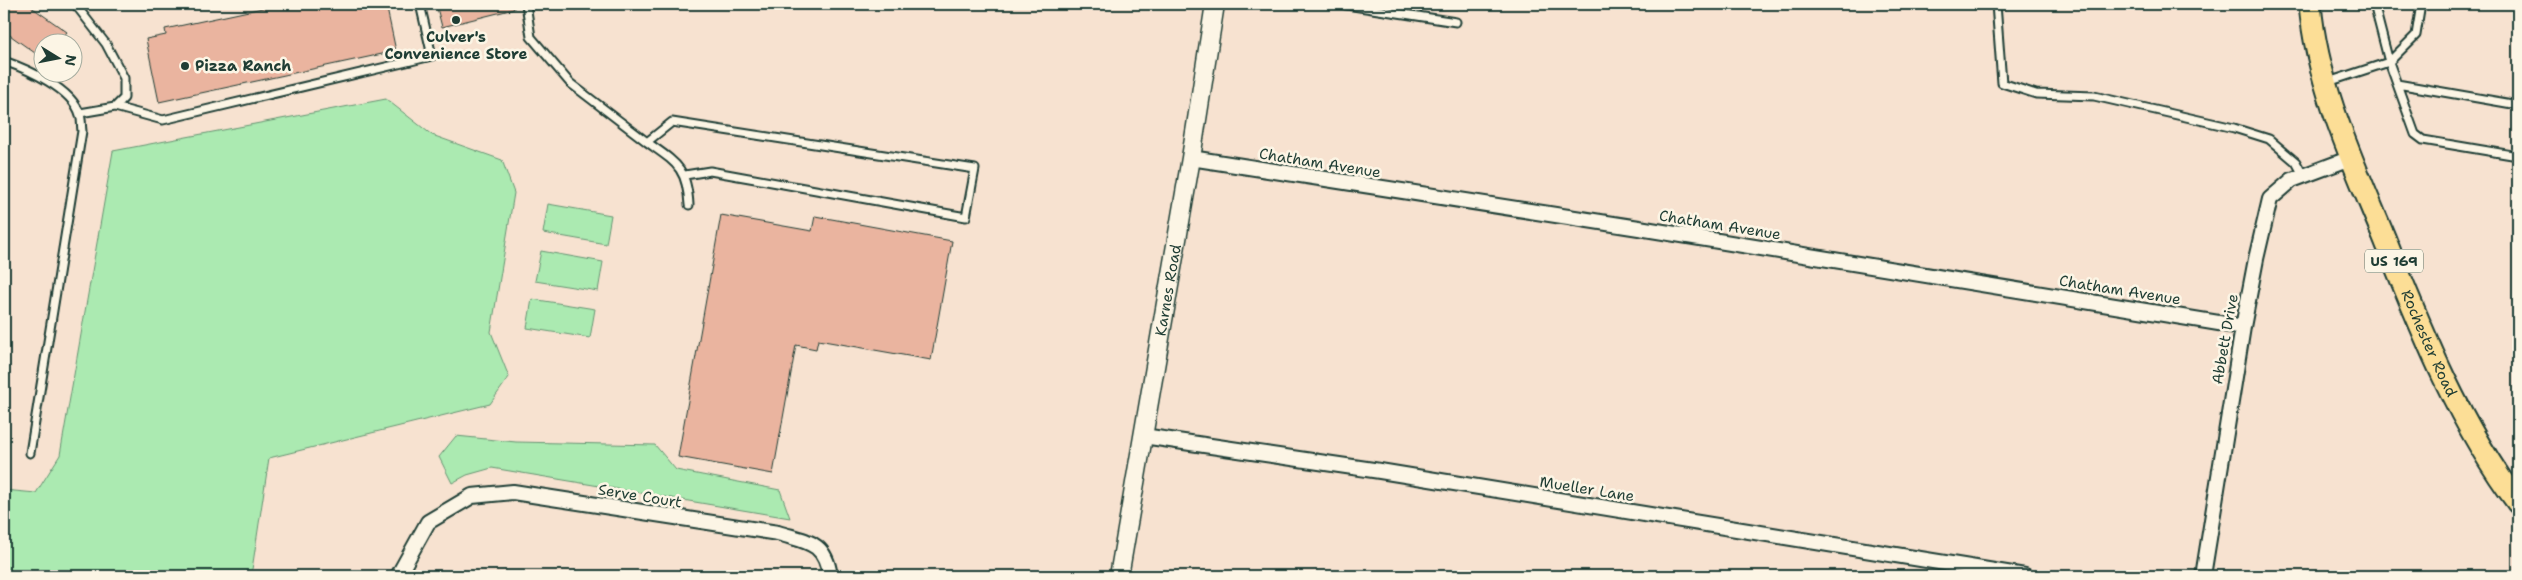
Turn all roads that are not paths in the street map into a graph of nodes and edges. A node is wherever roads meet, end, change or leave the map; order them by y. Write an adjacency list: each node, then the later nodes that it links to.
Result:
1 (75, 4): 16 (lane)
2 (420, 4): 16 (lane)
3 (526, 4): 18 (lane)
4 (1215, 4): 20 (street, Karnes Road)
5 (1340, 4): 10 (lane)
6 (1996, 4): 23 (lane)
7 (2310, 4): 13 (main road, Rochester Road / US 169)
8 (2374, 4): 12 (lane)
9 (2421, 4): 12 (lane)
10 (1456, 22)
11 (4, 61): 17 (lane)
12 (2389, 62): 13 (lane); 14 (lane)
13 (2325, 82): 21 (main road, Rochester Road / US 169)
14 (2397, 84): 15 (lane); 19 (lane)
15 (2518, 105)
16 (115, 107): 17 (lane)
17 (80, 114): 27 (lane)
18 (647, 142): 22 (lane); 22 (lane)
19 (2518, 156)
20 (1191, 158): 25 (street, Chatham Avenue); 26 (street, Karnes Road)
21 (2351, 158): 23 (street, Abbett Drive); 28 (main road, Rochester Road / US 169)
22 (685, 175): 24 (lane)
23 (2303, 175): 25 (street, Abbett Drive)
24 (689, 205)
25 (2243, 327): 33 (street, Abbett Drive)
26 (1142, 436): 31 (street, Karnes Road); 32 (street, Mueller Lane)
27 (30, 453)
28 (2518, 502)
29 (398, 576): 30 (street, Serve Court)
30 (830, 576)
31 (1119, 576)
32 (2025, 576)
33 (2203, 576)

